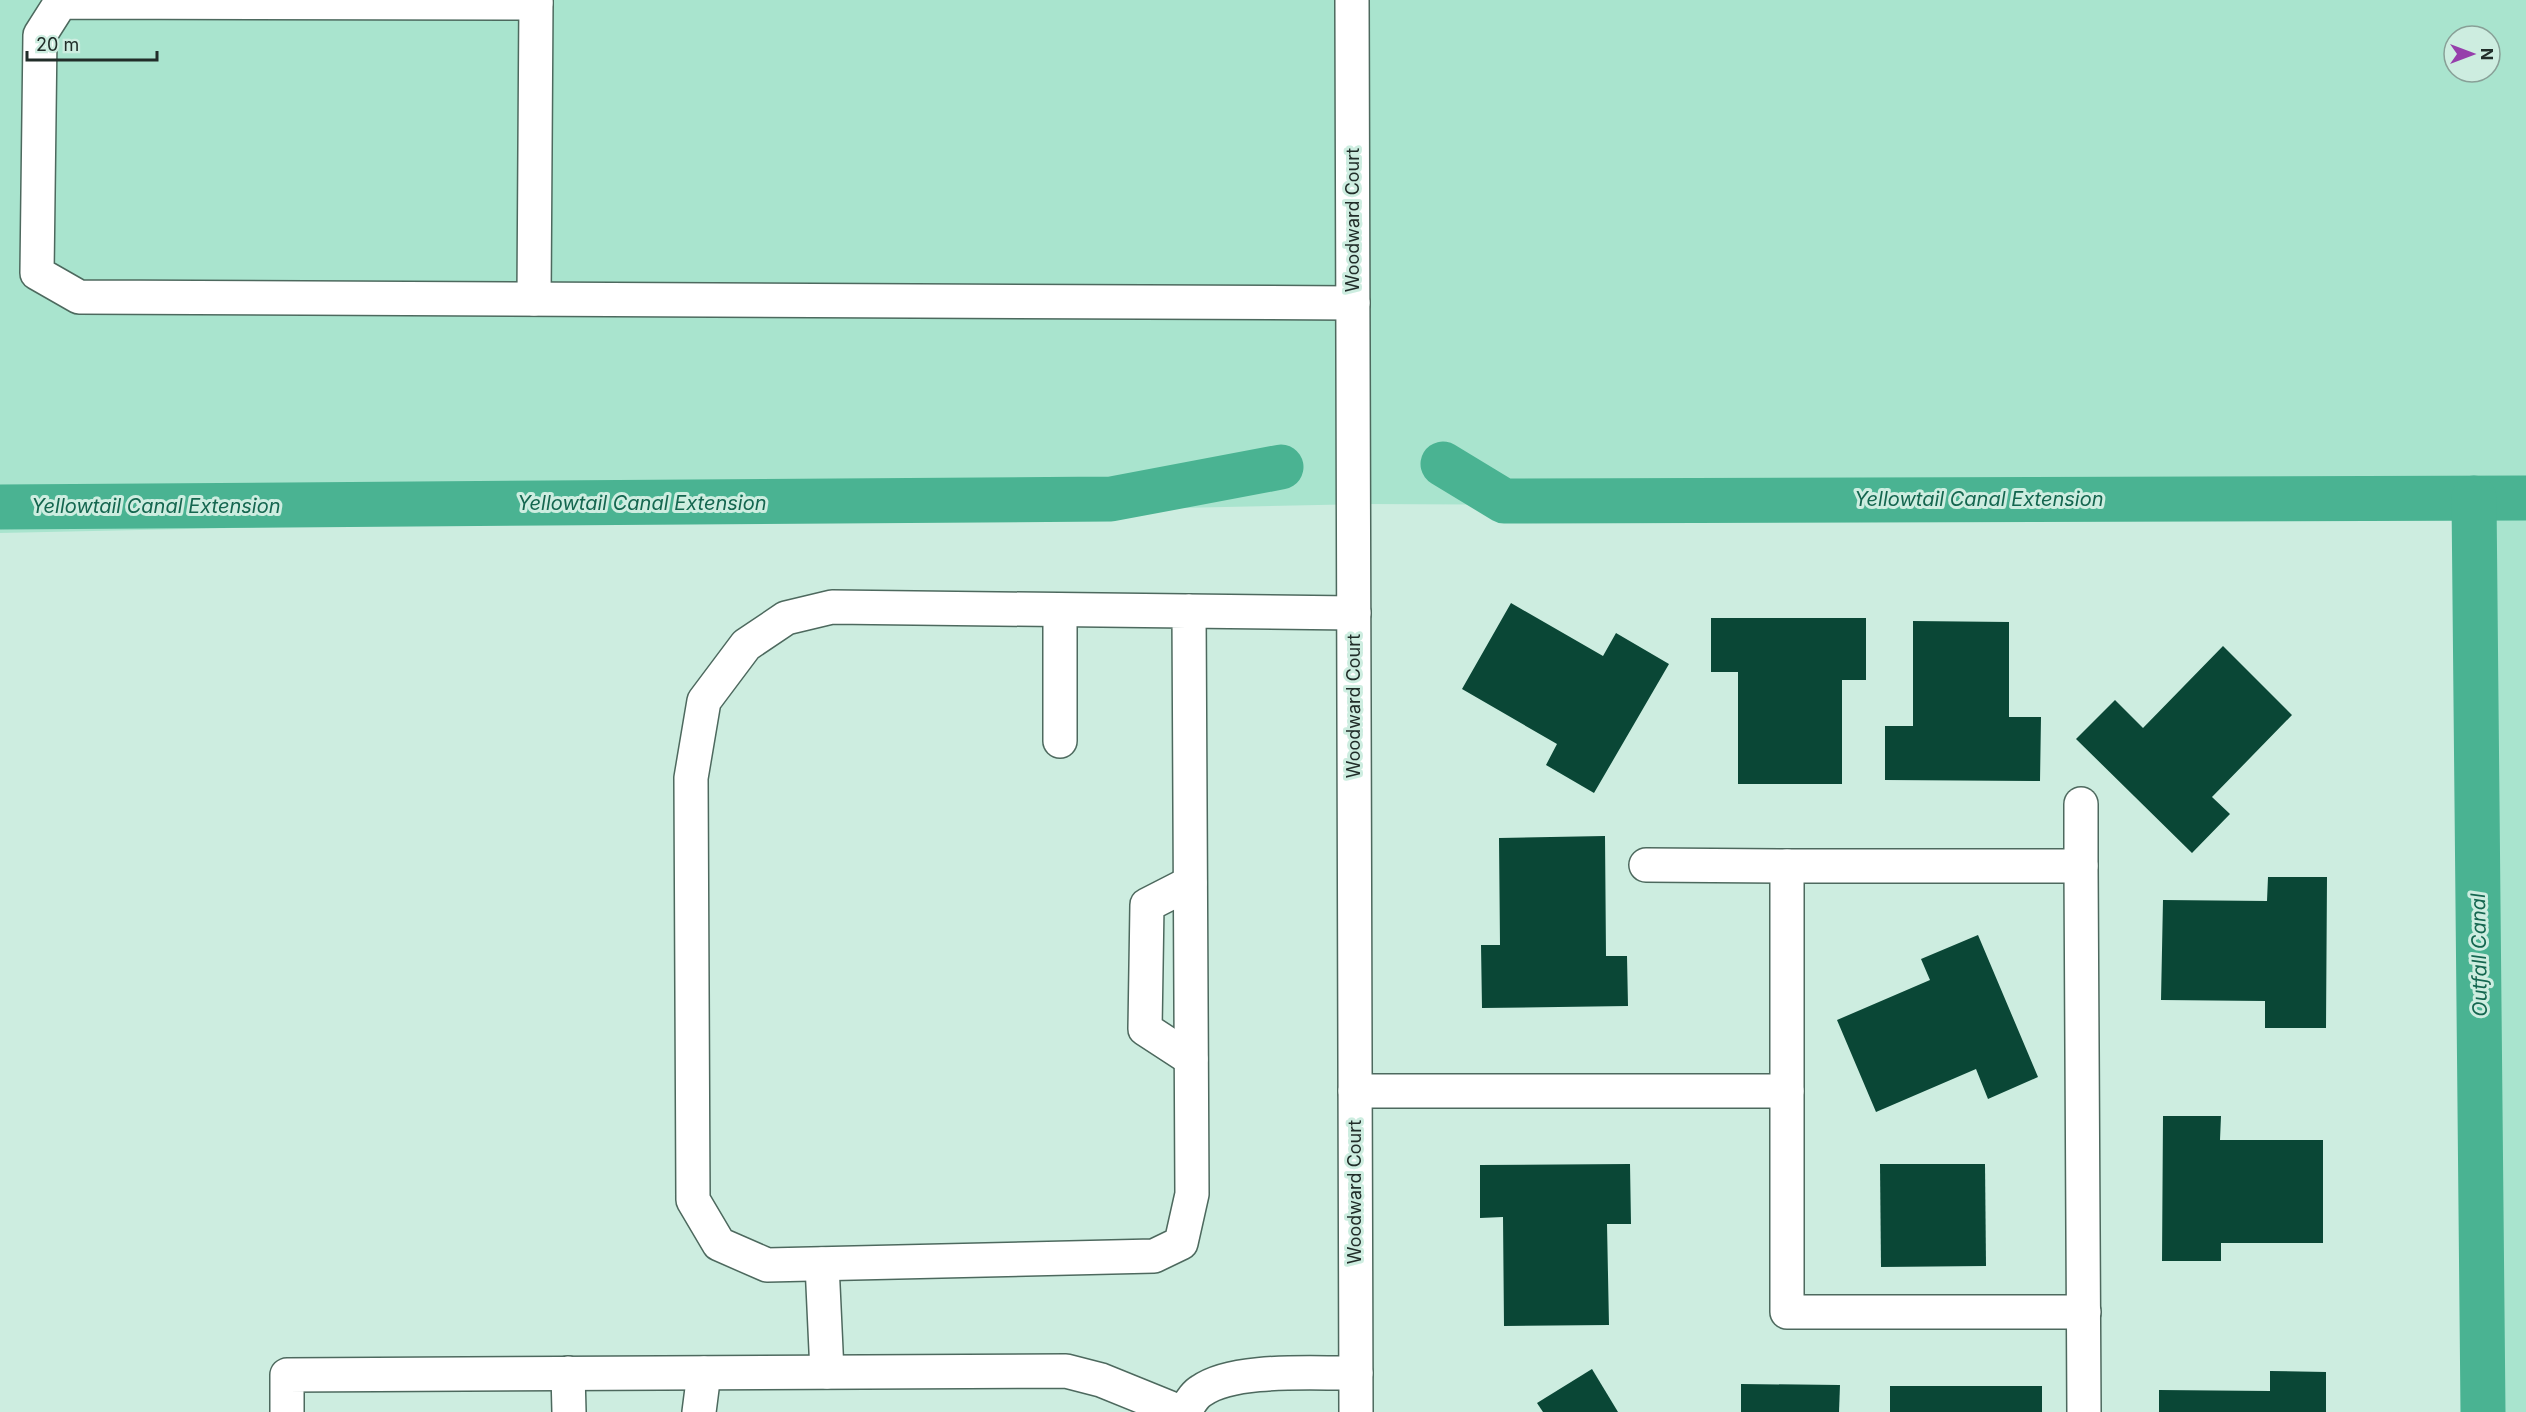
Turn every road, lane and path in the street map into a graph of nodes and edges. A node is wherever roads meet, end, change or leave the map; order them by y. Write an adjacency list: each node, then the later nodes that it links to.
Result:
1 (1352, 0): 4 (street, Woodward Court)
2 (536, 1): 3 (street); 3 (street)
3 (534, 299): 4 (street)
4 (1353, 303): 7 (street, Woodward Court)
5 (1060, 610): 6 (street); 8 (street); 17 (street)
6 (1189, 611): 7 (street); 13 (street)
7 (1354, 613): 15 (street, Woodward Court)
8 (1060, 741)
9 (2081, 804): 12 (street)
10 (1646, 865): 11 (street)
11 (1787, 866): 12 (street); 16 (street)
12 (2081, 866): 18 (street)
13 (1190, 883): 14 (street); 14 (street)
14 (1191, 1059): 17 (street)
15 (1355, 1091): 16 (street); 22 (street, Woodward Court)
16 (1787, 1091): 18 (street)
17 (822, 1264): 19 (street)
18 (2084, 1312): 28 (street)
19 (827, 1372): 21 (street); 26 (street)
20 (568, 1373): 21 (street); 23 (street); 24 (street)
21 (704, 1373): 25 (street)
22 (1356, 1373): 26 (street); 27 (street, Woodward Court)
23 (287, 1412)
24 (569, 1412)
25 (699, 1412)
26 (1182, 1412)
27 (1356, 1412)
28 (2084, 1412)

